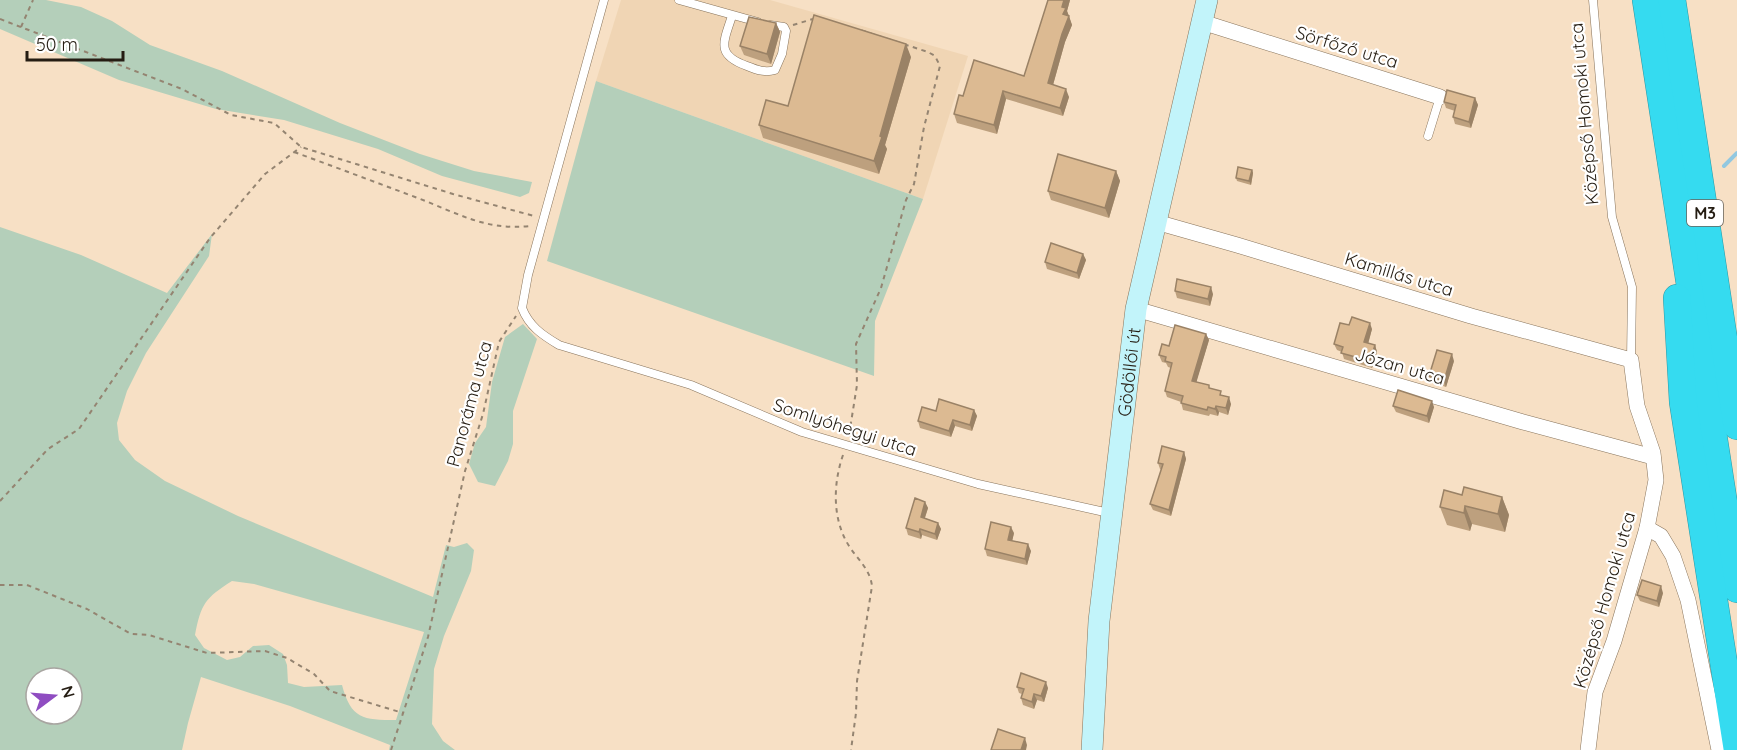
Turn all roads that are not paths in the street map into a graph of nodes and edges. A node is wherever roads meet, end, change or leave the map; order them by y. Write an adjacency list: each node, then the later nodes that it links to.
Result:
1 (604, 0): 17 (lane, Somlyóhegyi utca)
2 (679, 0): 7 (lane)
3 (1207, 0): 8 (main road, Gödöllői út)
4 (1593, 0): 14 (lane, Középső Homoki utca)
5 (1646, 0): 11 (highway, M3)
6 (1672, 0): 15 (highway, M3)
7 (732, 16): 7 (lane)
8 (1202, 22): 9 (street, Sörfőző utca); 12 (main road, Gödöllői út)
9 (1440, 97): 10 (lane, Sörfőző utca)
10 (1428, 136)
11 (1672, 174): 19 (highway, M3); 20 (highway)
12 (1156, 222): 13 (main road, Gödöllői út); 14 (street, Kamillás utca)
13 (1136, 309): 16 (street, Józan utca); 17 (main road, Gödöllői út)
14 (1631, 360): 16 (street, Középső Homoki utca)
15 (1737, 426)
16 (1653, 458): 18 (street, Középső Homoki utca)
17 (1111, 513): 21 (main road, Gödöllői út)
18 (1647, 528): 22 (street, Középső Homoki utca); 23 (street)
19 (1737, 589)
20 (1737, 748)
21 (1092, 750)
22 (1588, 750)
23 (1719, 750)

